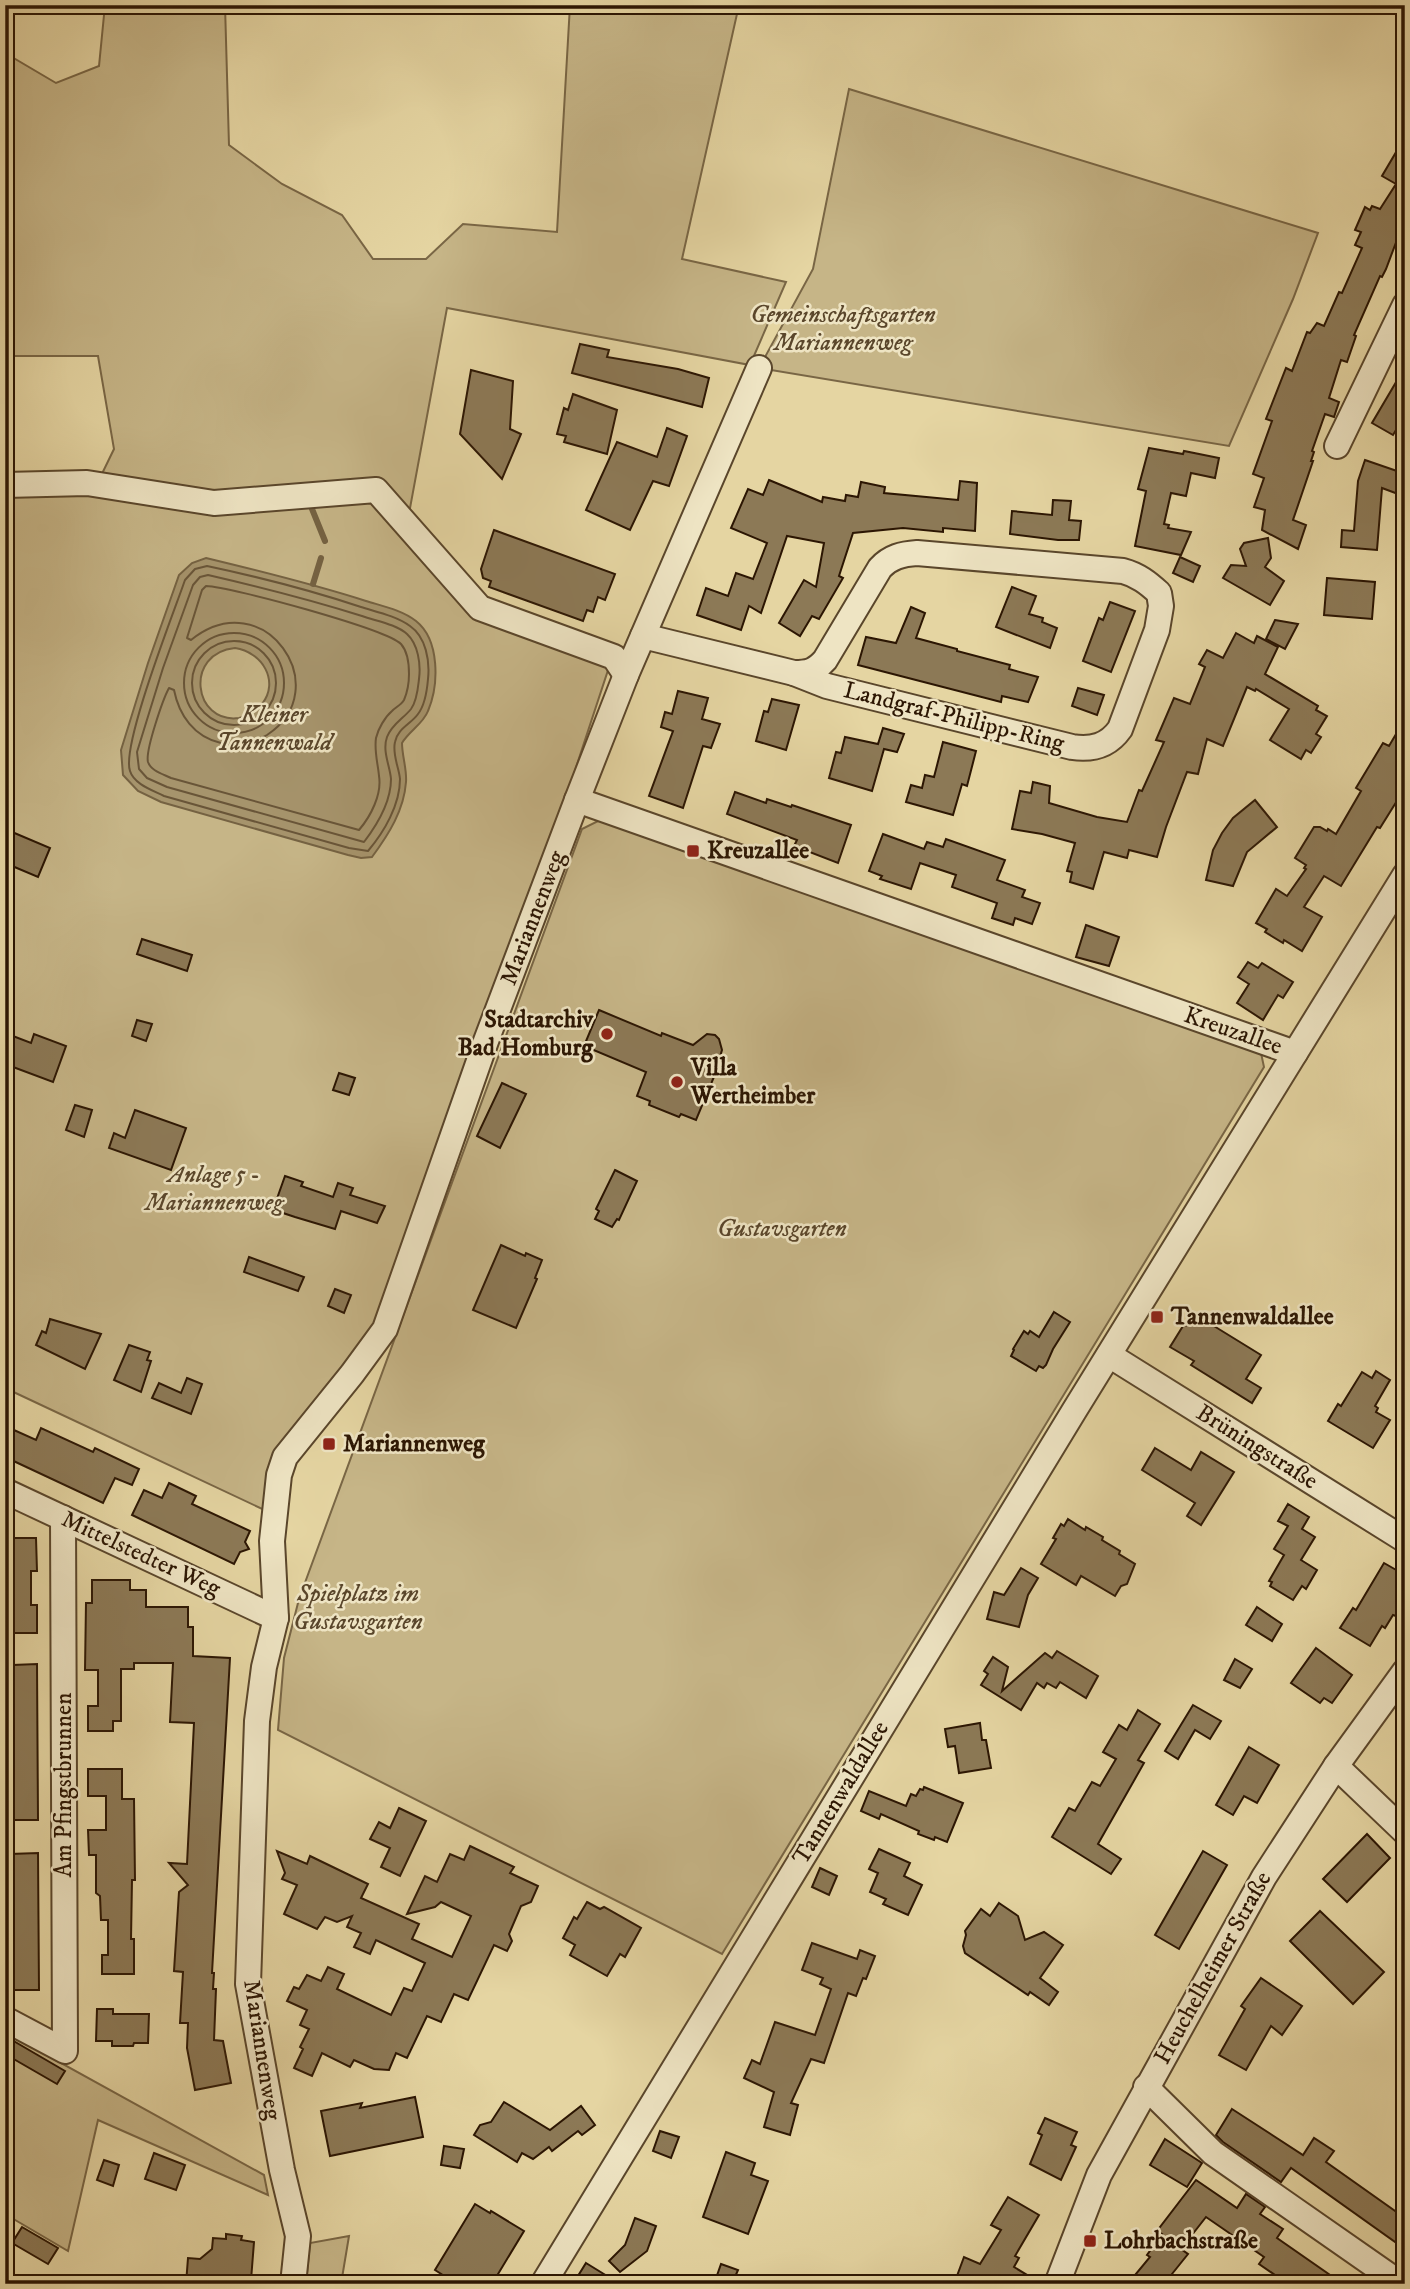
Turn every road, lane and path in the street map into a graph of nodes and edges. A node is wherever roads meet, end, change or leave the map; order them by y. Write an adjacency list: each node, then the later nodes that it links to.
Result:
1 (1405, 305): 3 (street)
2 (759, 368): 5 (street, Mariannenweg)
3 (1337, 446)
4 (5, 485): 7 (street)
5 (643, 636): 6 (street, Landgraf-Philipp-Ring); 7 (street, Mariannenweg)
6 (794, 673): 6 (street, Landgraf-Philipp-Ring)
7 (626, 675): 8 (street, Mariannenweg)
8 (577, 800): 10 (street, Kreuzallee); 15 (street, Mariannenweg)
9 (1405, 875): 10 (street, Tannenwaldallee)
10 (1295, 1053): 11 (street, Tannenwaldallee)
11 (1109, 1355): 14 (street, Brüningstraße); 22 (street, Tannenwaldallee)
12 (5, 1491): 13 (street, Mittelstedter Weg)
13 (63, 1518): 15 (street, Mittelstedter Weg); 19 (street, Am Pfingstbrunnen)
14 (1405, 1540)
15 (276, 1618): 21 (street, Mariannenweg)
16 (1405, 1671): 17 (street, Heuchelheimer Straße)
17 (1336, 1766): 18 (street); 20 (street, Heuchelheimer Straße)
18 (1405, 1832)
19 (5, 2019)
20 (1146, 2087): 23 (street, Heuchelheimer Straße); 24 (street)
21 (293, 2284)
22 (543, 2284)
23 (1057, 2284)
24 (1401, 2284)

